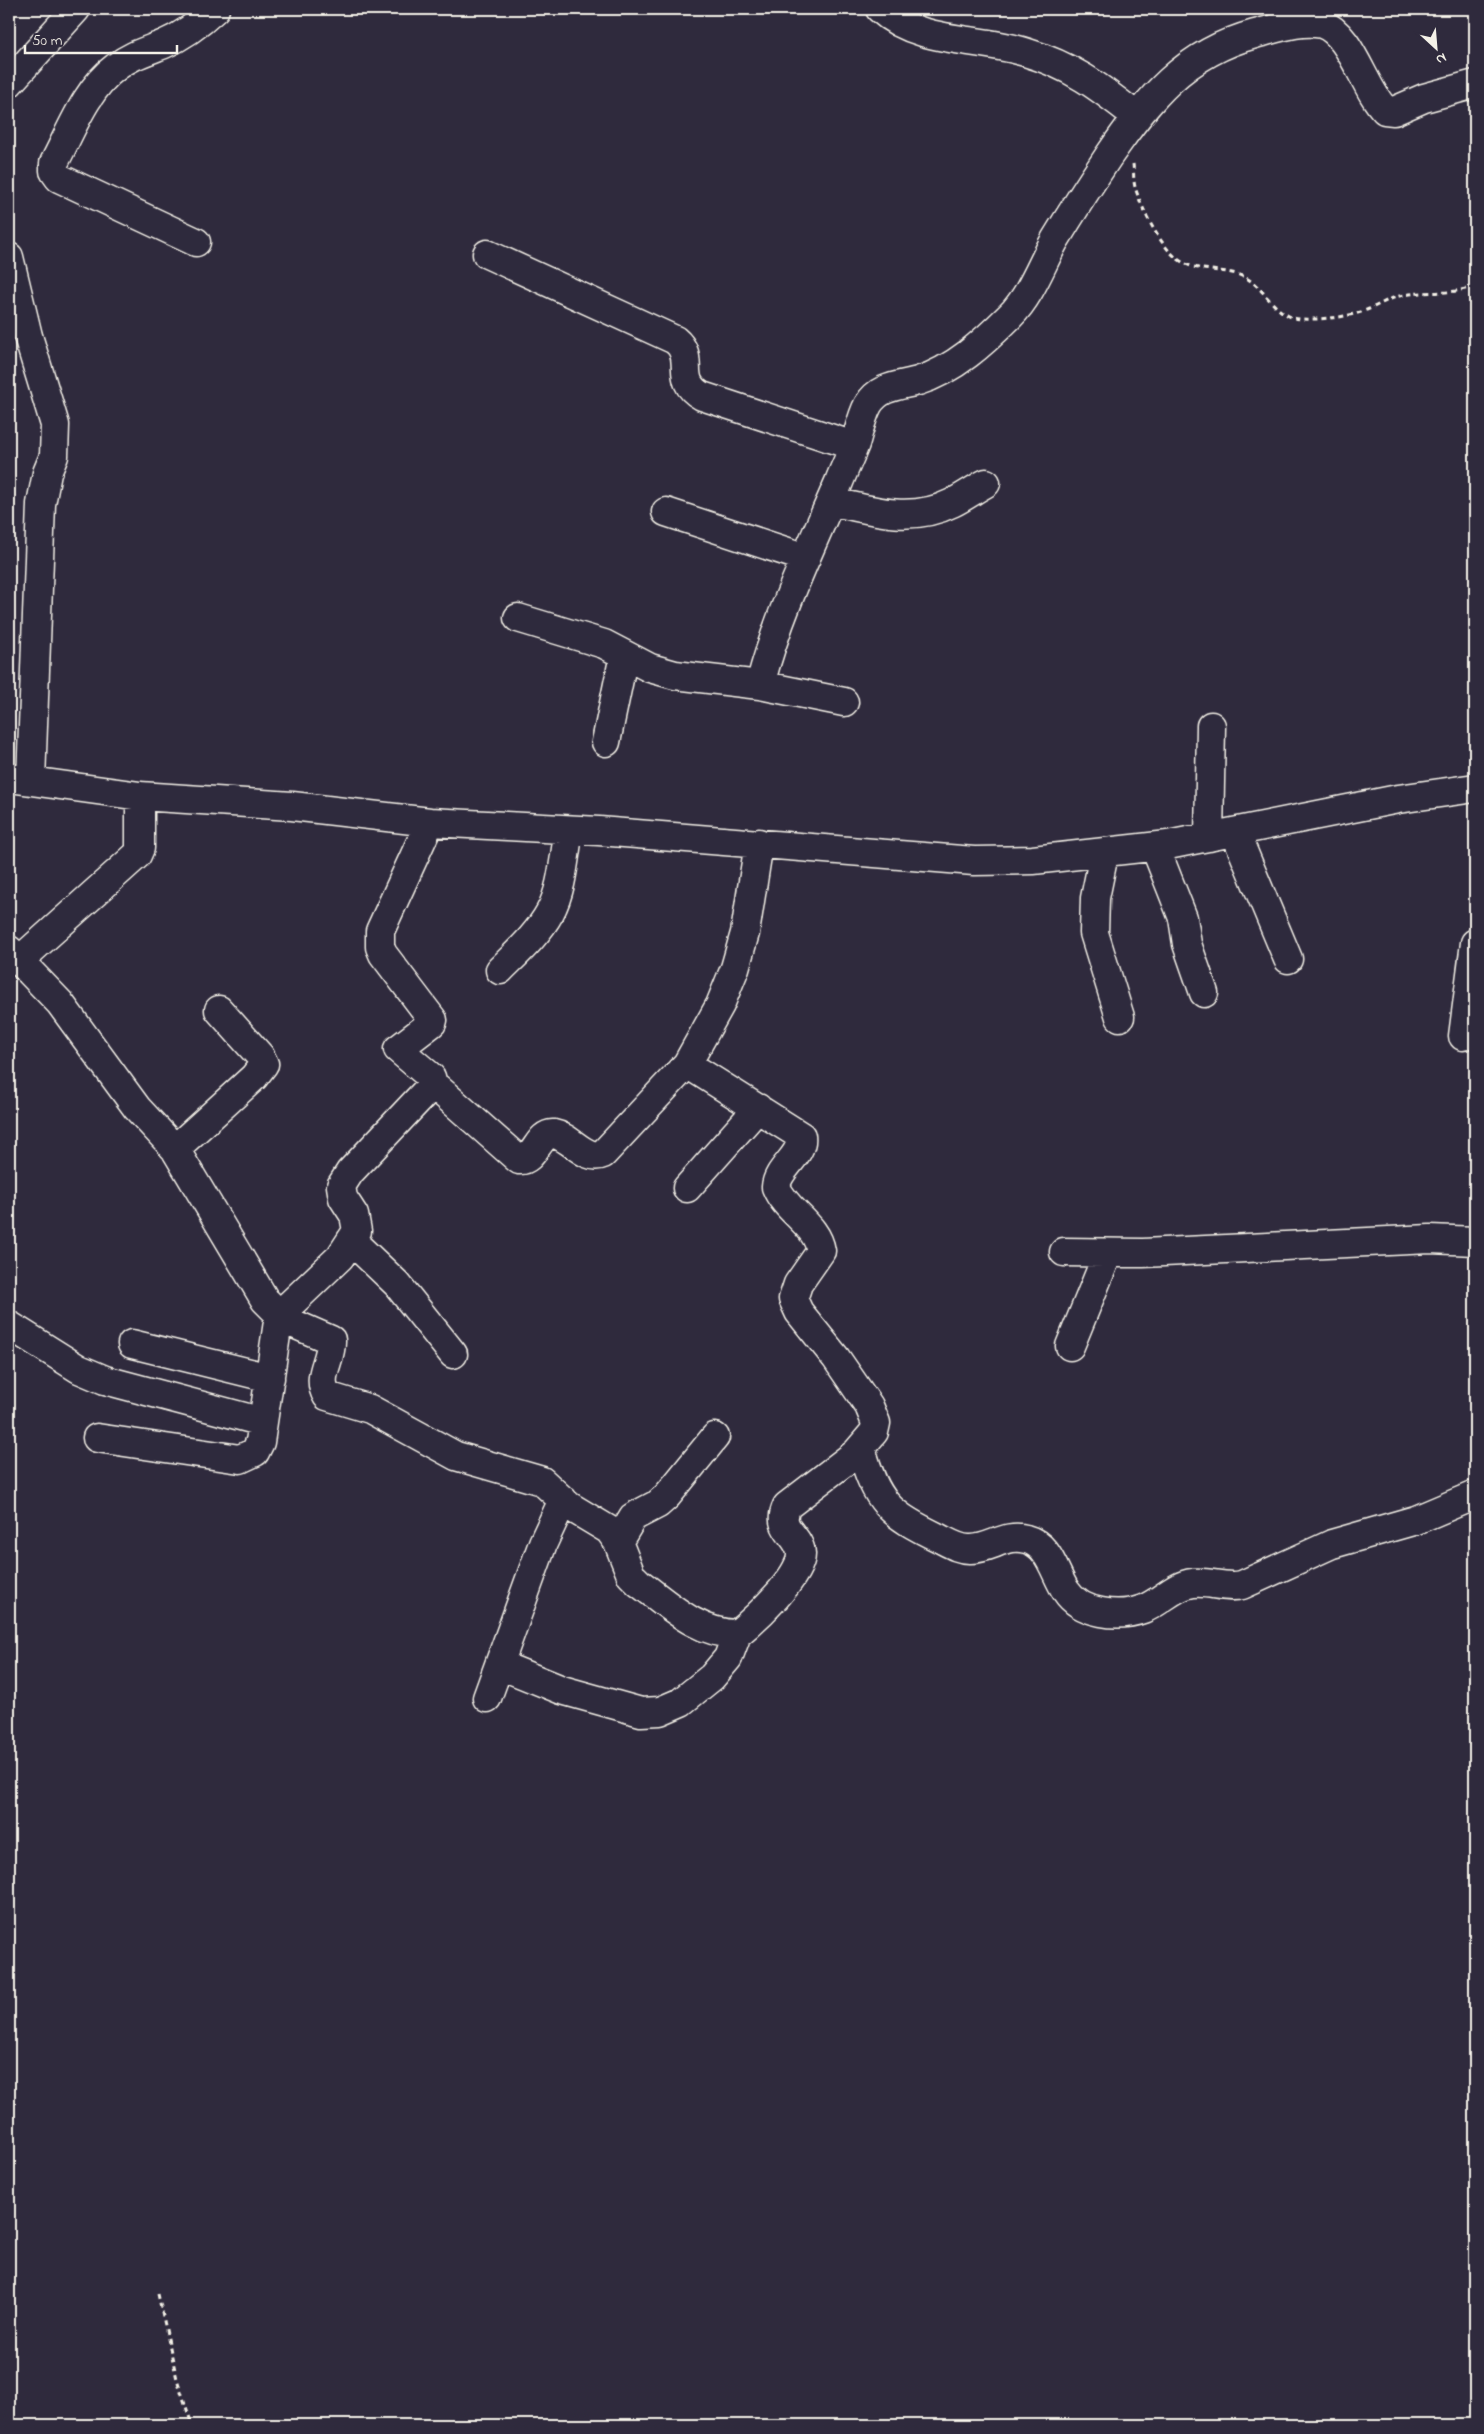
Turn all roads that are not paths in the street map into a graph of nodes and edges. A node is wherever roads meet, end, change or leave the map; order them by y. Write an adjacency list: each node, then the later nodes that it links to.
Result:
1 (76, 9): 4 (street)
2 (215, 9): 7 (street)
3 (880, 9): 6 (street)
4 (9, 83)
5 (1475, 84): 6 (street)
6 (1136, 116): 11 (street)
7 (196, 242)
8 (486, 254): 11 (street)
9 (9, 258): 10 (street)
10 (18, 338): 22 (street)
11 (854, 446): 13 (street)
12 (986, 483): 13 (street)
13 (831, 501): 15 (street)
14 (666, 512): 15 (street)
15 (806, 558): 18 (street)
16 (518, 618): 17 (street)
17 (624, 655): 18 (street); 21 (street)
18 (760, 685): 19 (street)
19 (844, 702)
20 (1211, 726): 27 (street)
21 (606, 742)
22 (20, 779): 24 (street)
23 (1475, 788): 27 (street)
24 (140, 796): 25 (street); 32 (street)
25 (430, 822): 26 (street); 40 (street)
26 (569, 830): 28 (street); 34 (street)
27 (1222, 835): 29 (street); 33 (street)
28 (759, 843): 30 (street); 39 (street)
29 (1155, 847): 30 (street); 35 (street)
30 (1104, 854): 37 (street)
31 (1475, 943): 38 (street)
32 (14, 955): 42 (street)
33 (1288, 959)
34 (500, 970)
35 (1204, 993)
36 (219, 1010): 42 (street)
37 (1120, 1017)
38 (1463, 1036)
39 (687, 1064): 40 (street); 41 (street)
40 (433, 1084): 44 (street)
41 (758, 1108): 43 (street); 57 (street)
42 (175, 1149): 48 (street)
43 (687, 1188)
44 (352, 1240): 48 (street); 52 (street)
45 (1475, 1240): 47 (street)
46 (1064, 1252): 47 (street)
47 (1108, 1253): 51 (street)
48 (279, 1315): 53 (street); 59 (street)
49 (9, 1325): 54 (street)
50 (132, 1344): 53 (street)
51 (1070, 1346)
52 (453, 1354)
53 (270, 1378): 54 (street)
54 (263, 1422): 56 (street)
55 (715, 1437): 60 (street)
56 (97, 1438)
57 (861, 1448): 58 (street); 61 (street)
58 (1475, 1495)
59 (562, 1500): 60 (street); 62 (street)
60 (618, 1542): 61 (street)
61 (737, 1634): 62 (street)
62 (500, 1665): 63 (street)
63 (487, 1698)

